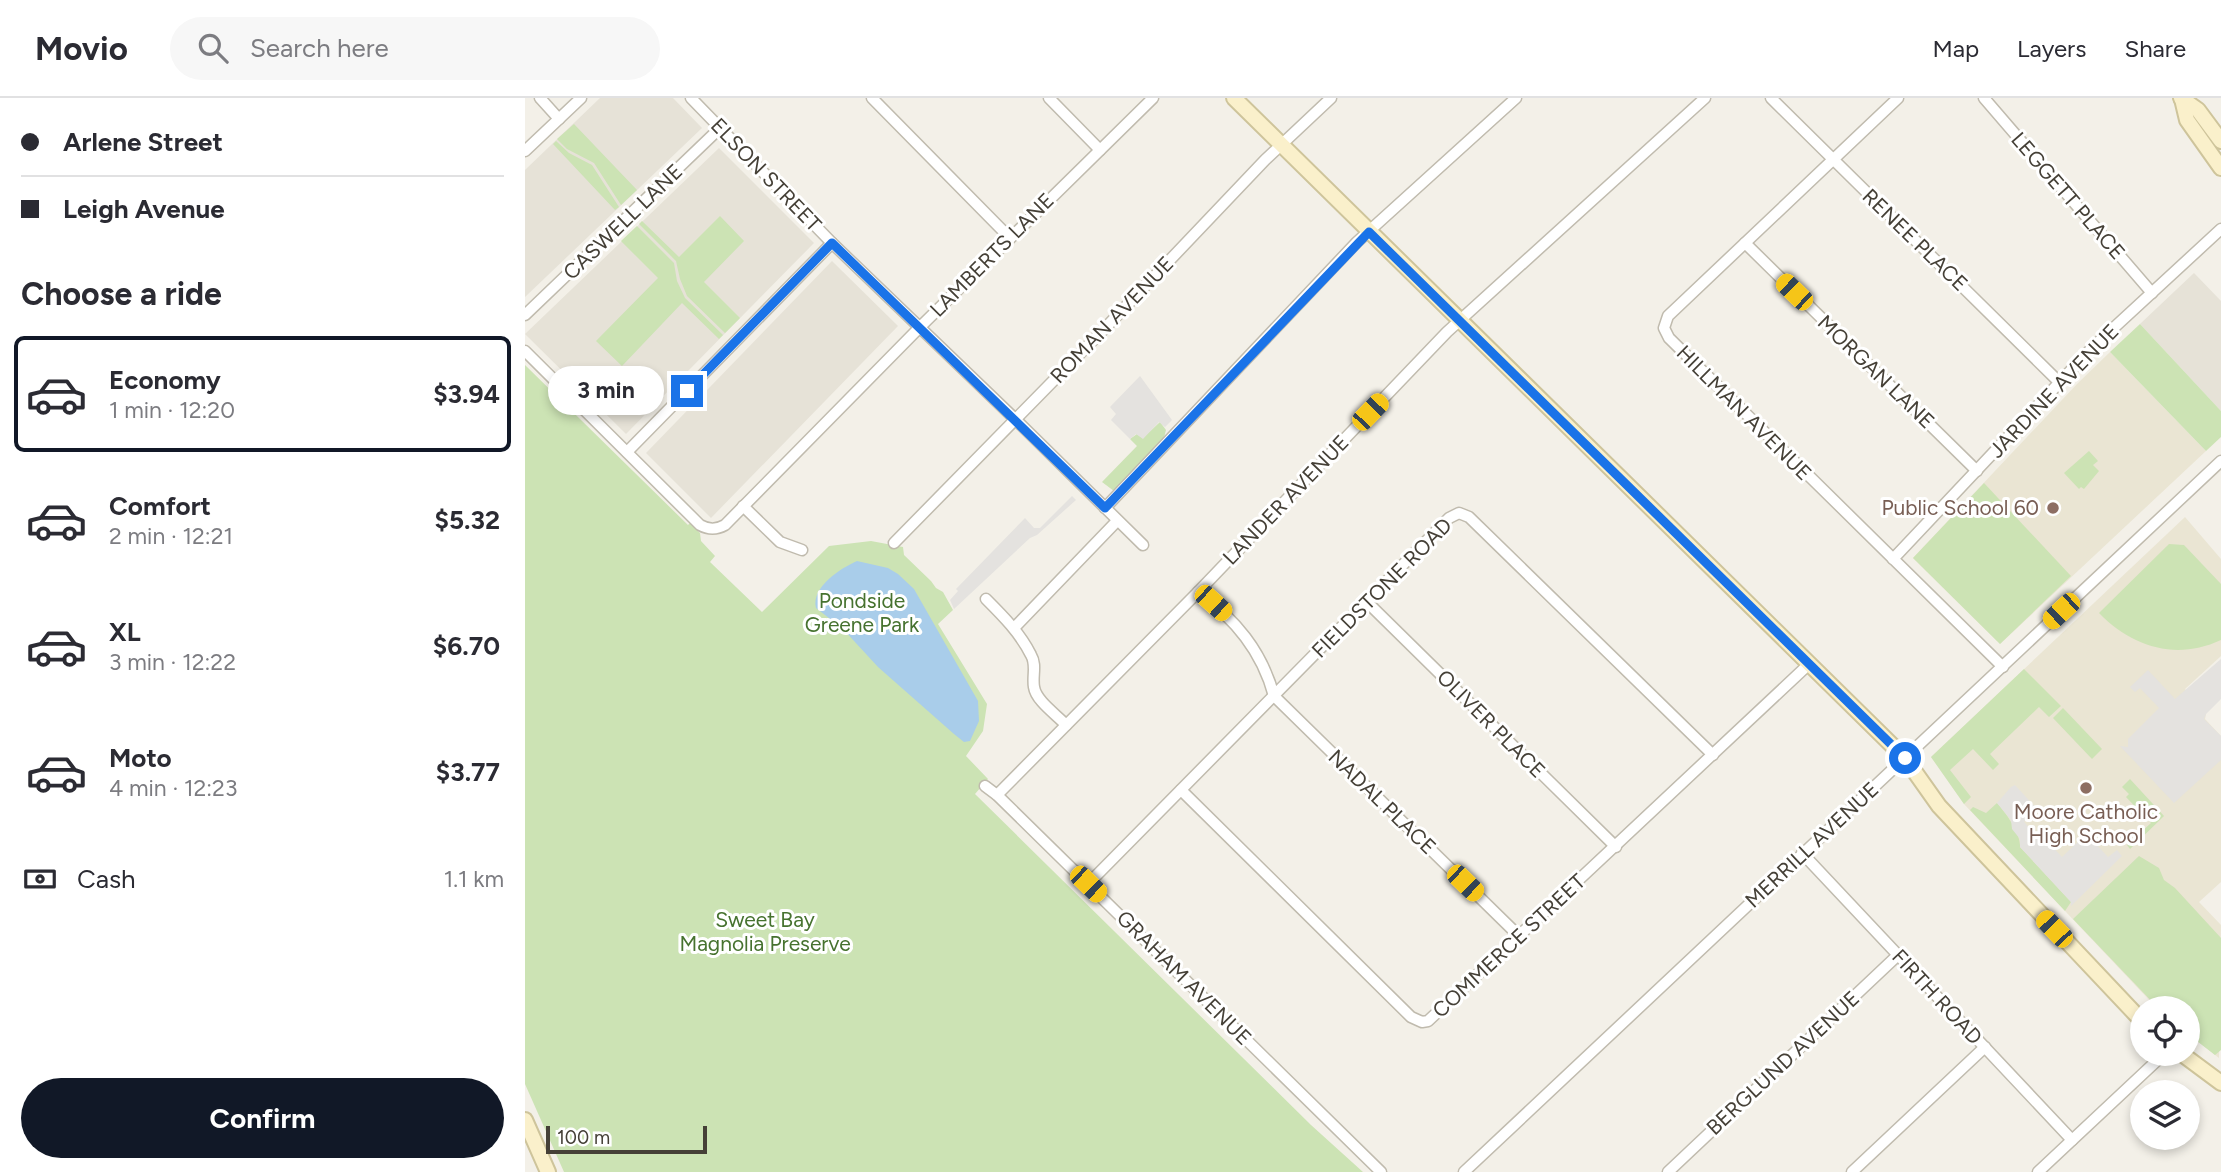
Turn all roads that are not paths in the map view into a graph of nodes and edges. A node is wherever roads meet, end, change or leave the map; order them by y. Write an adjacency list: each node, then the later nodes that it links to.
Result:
1 (540, 98): 15 (street)
2 (581, 98): 15 (street)
3 (691, 98): 16 (street, ELSON STREET)
4 (872, 98): 25 (street)
5 (1049, 98): 19 (street)
6 (1153, 98): 19 (street, LAMBERTS LANE)
7 (1234, 98): 18 (street)
8 (1331, 98): 18 (street, ROMAN AVENUE)
9 (1516, 98): 24 (street)
10 (1705, 98): 30 (street, LANDER AVENUE)
11 (1771, 98): 21 (street, RENEE PLACE)
12 (1898, 98): 21 (street, HILLMAN AVENUE)
13 (1984, 98): 28 (street, LEGGETT PLACE)
14 (2182, 98): 17 (street); 22 (street)
15 (559, 119): 20 (street)
16 (720, 128): 26 (street, ELSON STREET); 29 (street, CASWELL LANE)
17 (2221, 141)
18 (1281, 144): 24 (street); 34 (street, ROMAN AVENUE)
19 (1100, 150): 25 (street, LAMBERTS LANE)
20 (525, 151)
21 (1833, 160): 27 (street, HILLMAN AVENUE); 33 (street, RENEE PLACE)
22 (2221, 167)
23 (2221, 229): 28 (street, JARDINE AVENUE)
24 (1369, 232): 30 (street); 39 (street)
25 (1010, 238): 31 (street, LAMBERTS LANE)
26 (832, 243): 31 (street, ELSON STREET); 35 (street)
27 (1745, 243): 37 (street, MORGAN LANE); 44 (street, HILLMAN AVENUE)
28 (2152, 293): 33 (street, JARDINE AVENUE)
29 (525, 315)
30 (1459, 321): 45 (street, LANDER AVENUE); 49 (street)
31 (921, 327): 34 (street, ELSON STREET); 38 (street, LAMBERTS LANE)
32 (525, 351): 35 (street)
33 (2059, 382): 37 (street, JARDINE AVENUE)
34 (1015, 419): 39 (street, ELSON STREET); 41 (street, ROMAN AVENUE)
35 (627, 452): 38 (street, LAMBERTS LANE)
36 (2221, 461): 50 (street, MERRILL AVENUE)
37 (1977, 471): 44 (street, JARDINE AVENUE)
38 (743, 506): 43 (street)
39 (1105, 508): 40 (street, ELSON STREET)
40 (1117, 521): 42 (street, ELSON STREET); 48 (street)
41 (894, 542)
42 (1143, 545)
43 (802, 550)
44 (1893, 559): 50 (street, HILLMAN AVENUE)
45 (1198, 592): 51 (street); 52 (street, LANDER AVENUE)
46 (986, 599): 48 (street)
47 (1367, 602): 51 (street, FIELDSTONE ROAD); 53 (street, FIELDSTONE ROAD); 58 (street, OLIVER PLACE)
48 (1014, 628): 52 (street)
49 (1808, 665): 53 (street, COMMERCE STREET); 54 (street)
50 (2003, 667): 54 (street, MERRILL AVENUE)
51 (1274, 696): 56 (street, FIELDSTONE ROAD); 61 (street, NADAL PLACE)
52 (1066, 724): 57 (street, LANDER AVENUE)
53 (1713, 755): 58 (street, COMMERCE STREET)
54 (1905, 758): 59 (street, MERRILL AVENUE); 63 (street)
55 (985, 786): 57 (street, GRAHAM AVENUE)
56 (1181, 790): 60 (street, FIELDSTONE ROAD); 61 (street, COMMERCE STREET)
57 (997, 794): 60 (street, GRAHAM AVENUE)
58 (1616, 847): 61 (street, COMMERCE STREET)
59 (1802, 853): 62 (street, FIRTH ROAD); 72 (street, MERRILL AVENUE)
60 (1088, 884): 71 (street, GRAHAM AVENUE)
61 (1520, 937)
62 (1898, 955): 64 (street, FIRTH ROAD); 73 (street, BERGLUND AVENUE)
63 (2130, 1008)
64 (1985, 1047): 69 (street, FIRTH ROAD); 74 (street)
65 (2151, 1066): 69 (street)
66 (2198, 1066): 67 (street)
67 (2221, 1083)
68 (525, 1120): 70 (street)
69 (2072, 1140): 75 (street)
70 (548, 1172)
71 (1381, 1172)
72 (1464, 1172)
73 (1668, 1172)
74 (1852, 1172)
75 (2038, 1172)

